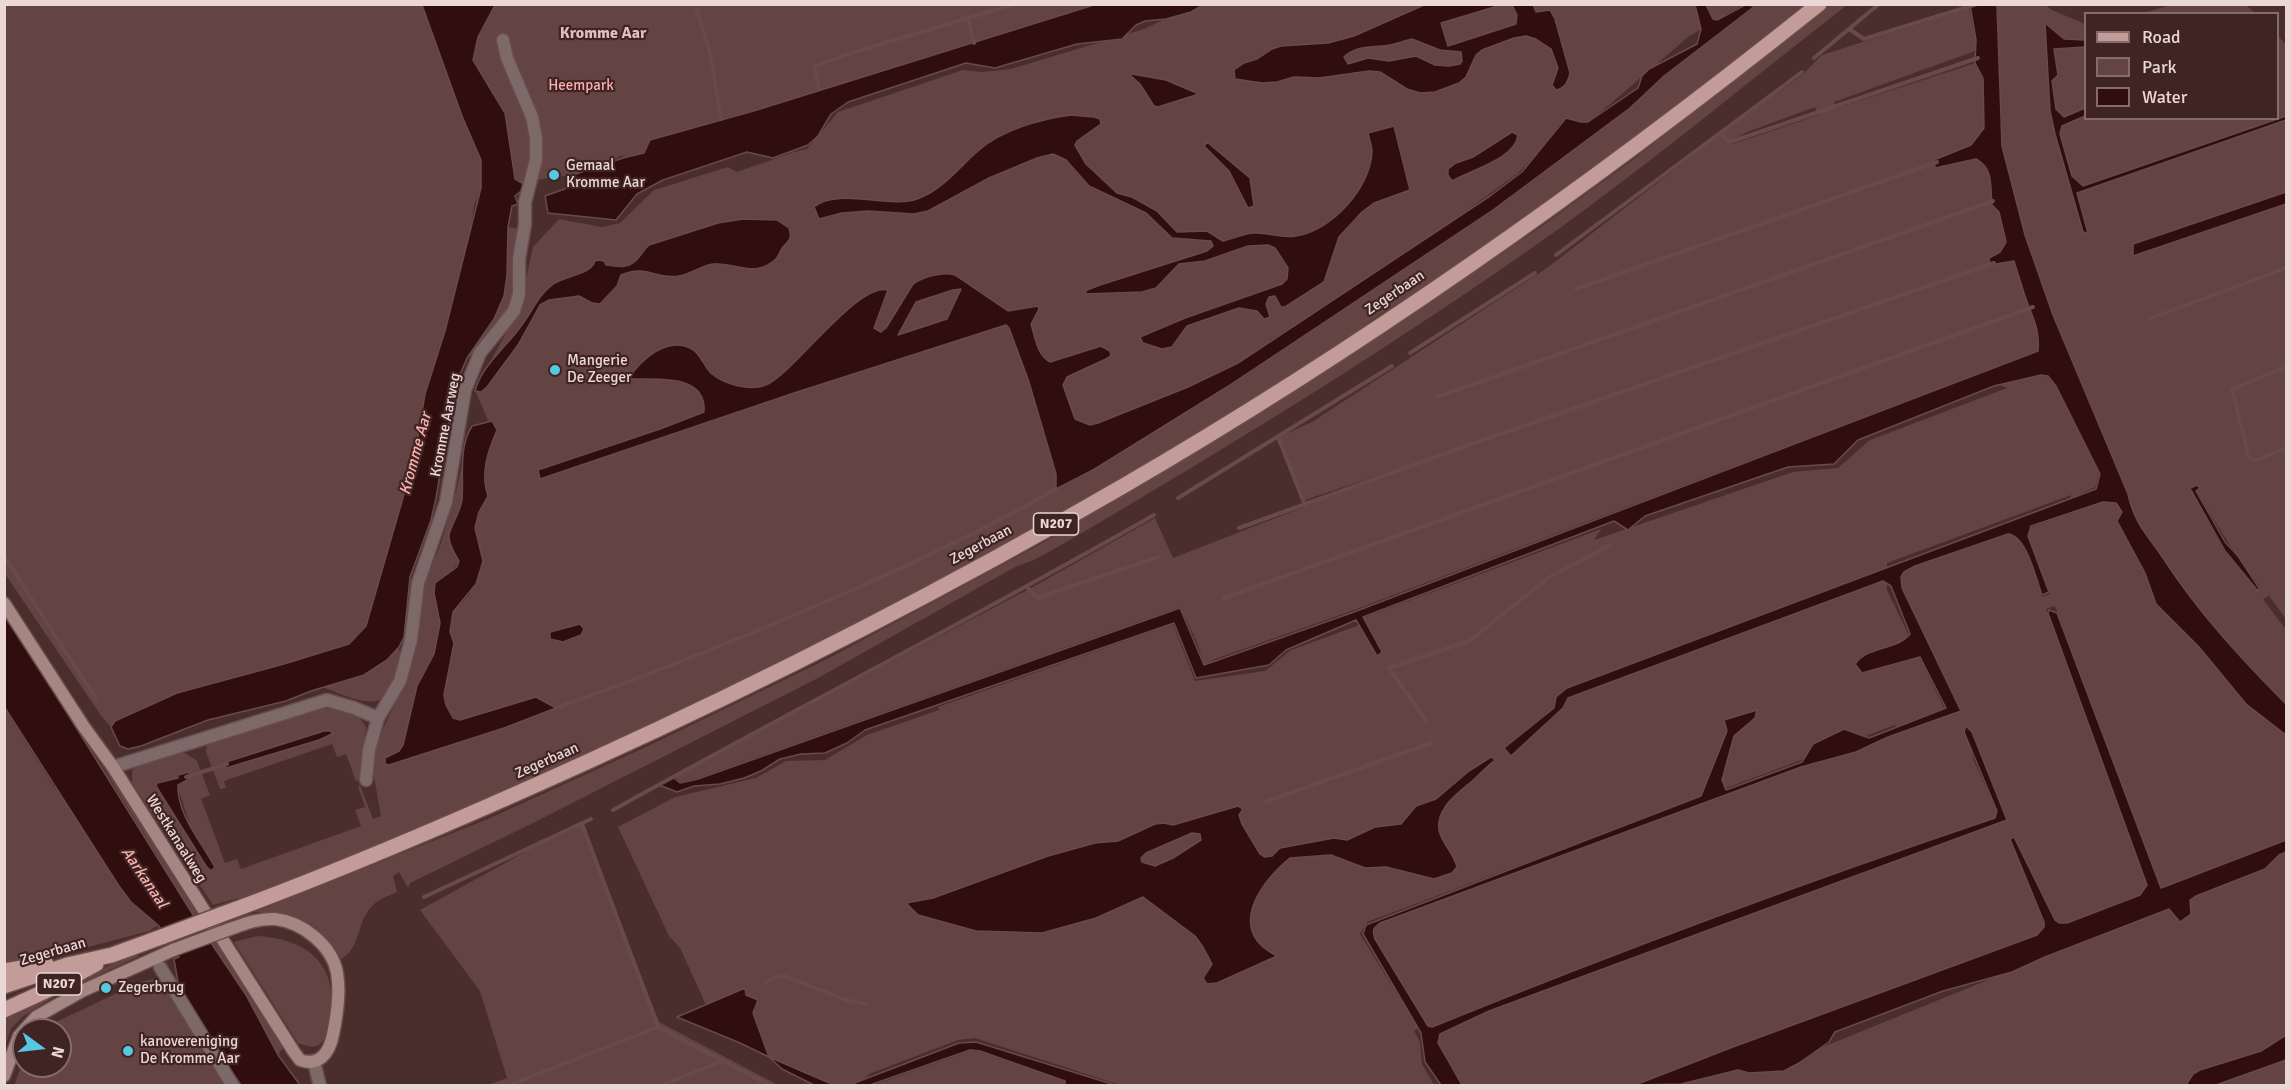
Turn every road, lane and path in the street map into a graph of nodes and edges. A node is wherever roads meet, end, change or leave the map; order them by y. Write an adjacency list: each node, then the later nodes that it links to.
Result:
1 (1819, 4): 7 (main road, Zegerbaan / N207, bridge)
2 (503, 40): 4 (street, Kromme Aarweg)
3 (4, 603): 5 (street, Westkanaalweg)
4 (378, 718): 5 (street); 6 (street, Kromme Aarweg)
5 (113, 767): 13 (street, Westkanaalweg)
6 (366, 780)
7 (112, 955): 8 (main road, Zegerbaan / N207); 12 (main road, Zegerbaan / N207)
8 (67, 965): 10 (main road, N207); 11 (main road, Zegerbaan / N207)
9 (159, 967): 15 (street)
10 (4, 971)
11 (4, 986)
12 (4, 1010)
13 (314, 1062): 14 (street, bridge); 16 (street)
14 (4, 1076)
15 (233, 1086)
16 (321, 1086)

